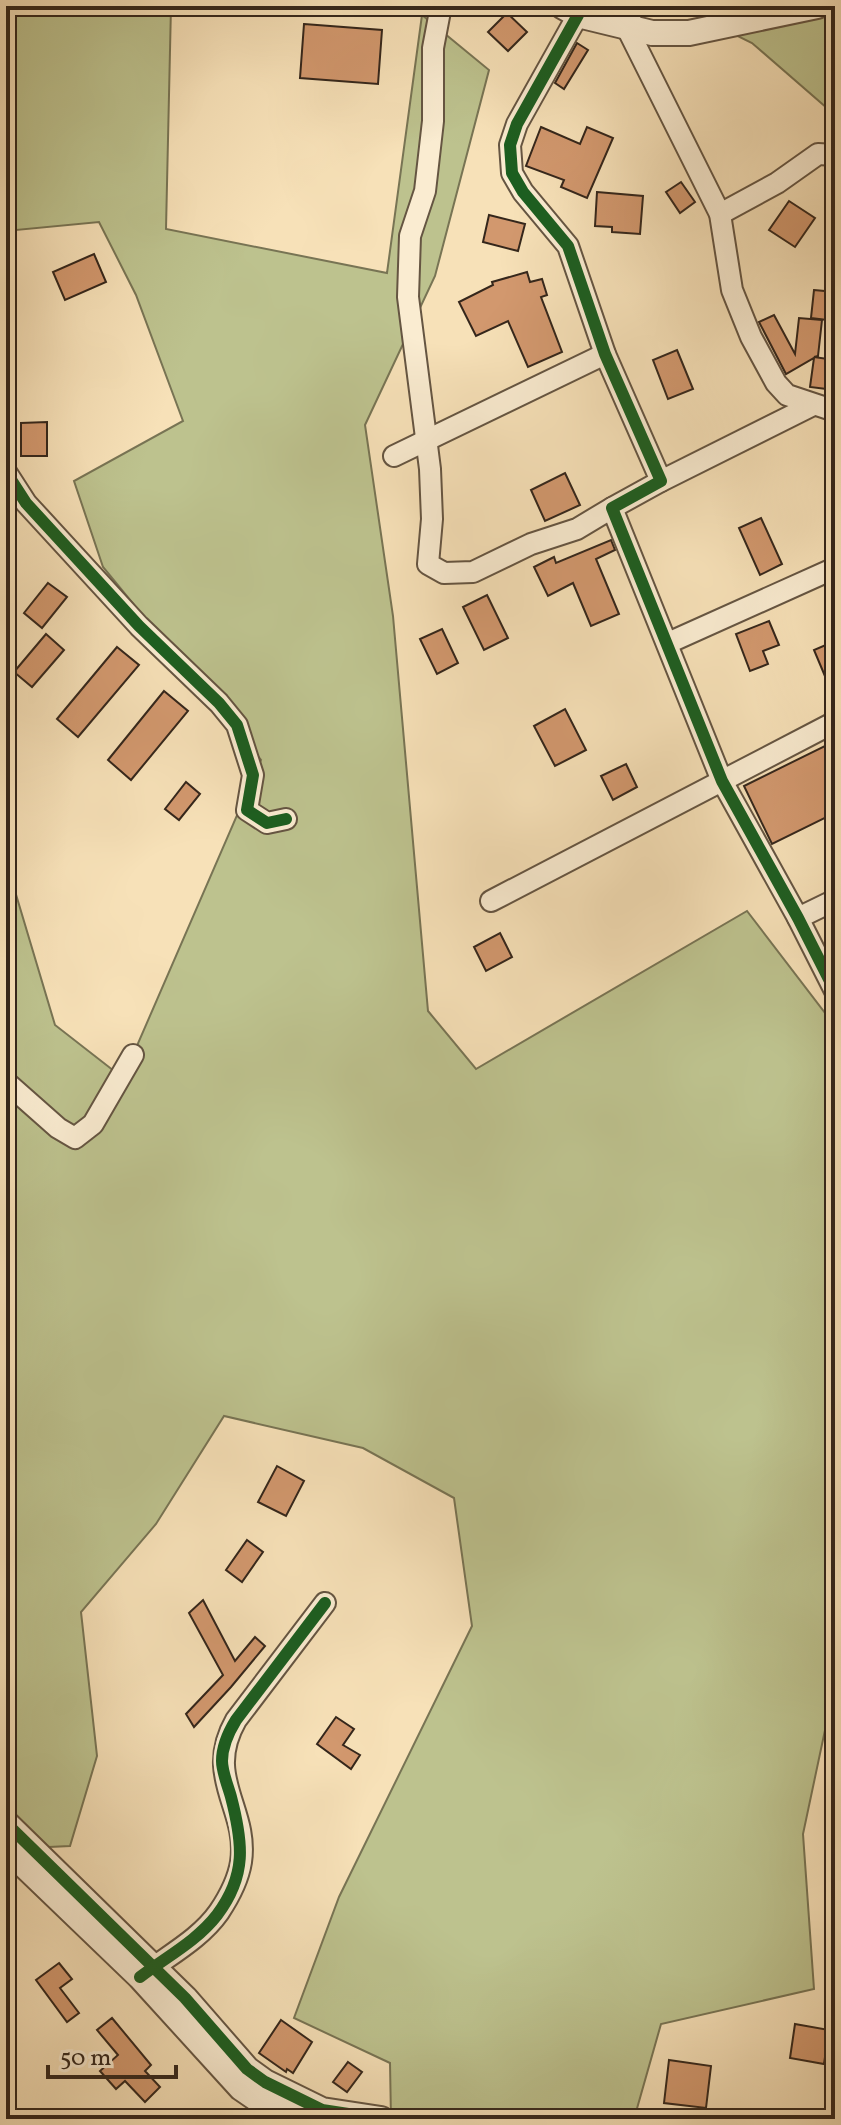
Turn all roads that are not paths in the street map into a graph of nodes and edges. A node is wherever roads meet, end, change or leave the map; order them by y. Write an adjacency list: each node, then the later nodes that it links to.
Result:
1 (441, 6): 10 (street)
2 (817, 6): 4 (street)
3 (570, 11): 4 (street); 7 (street)
4 (630, 16): 6 (street)
5 (835, 155): 6 (street)
6 (720, 214): 8 (street)
7 (605, 354): 10 (street); 13 (street)
8 (813, 405): 9 (street); 13 (street)
9 (835, 411)
10 (427, 439): 11 (street); 14 (street)
11 (394, 456)
12 (6, 472): 19 (street)
13 (661, 481): 14 (street)
14 (612, 508): 16 (street)
15 (835, 568): 16 (street)
16 (668, 643): 18 (street)
17 (835, 722): 18 (street)
18 (722, 781): 21 (street); 22 (street)
19 (286, 819)
20 (835, 900): 22 (street)
21 (491, 901)
22 (798, 918): 23 (street)
23 (835, 991)
24 (133, 1055): 25 (street)
25 (6, 1082)
26 (325, 1603): 29 (street)
27 (6, 1823): 29 (street)
28 (6, 1848): 29 (street)
29 (147, 1972): 30 (street); 31 (street)
30 (297, 2119)
31 (381, 2119)

